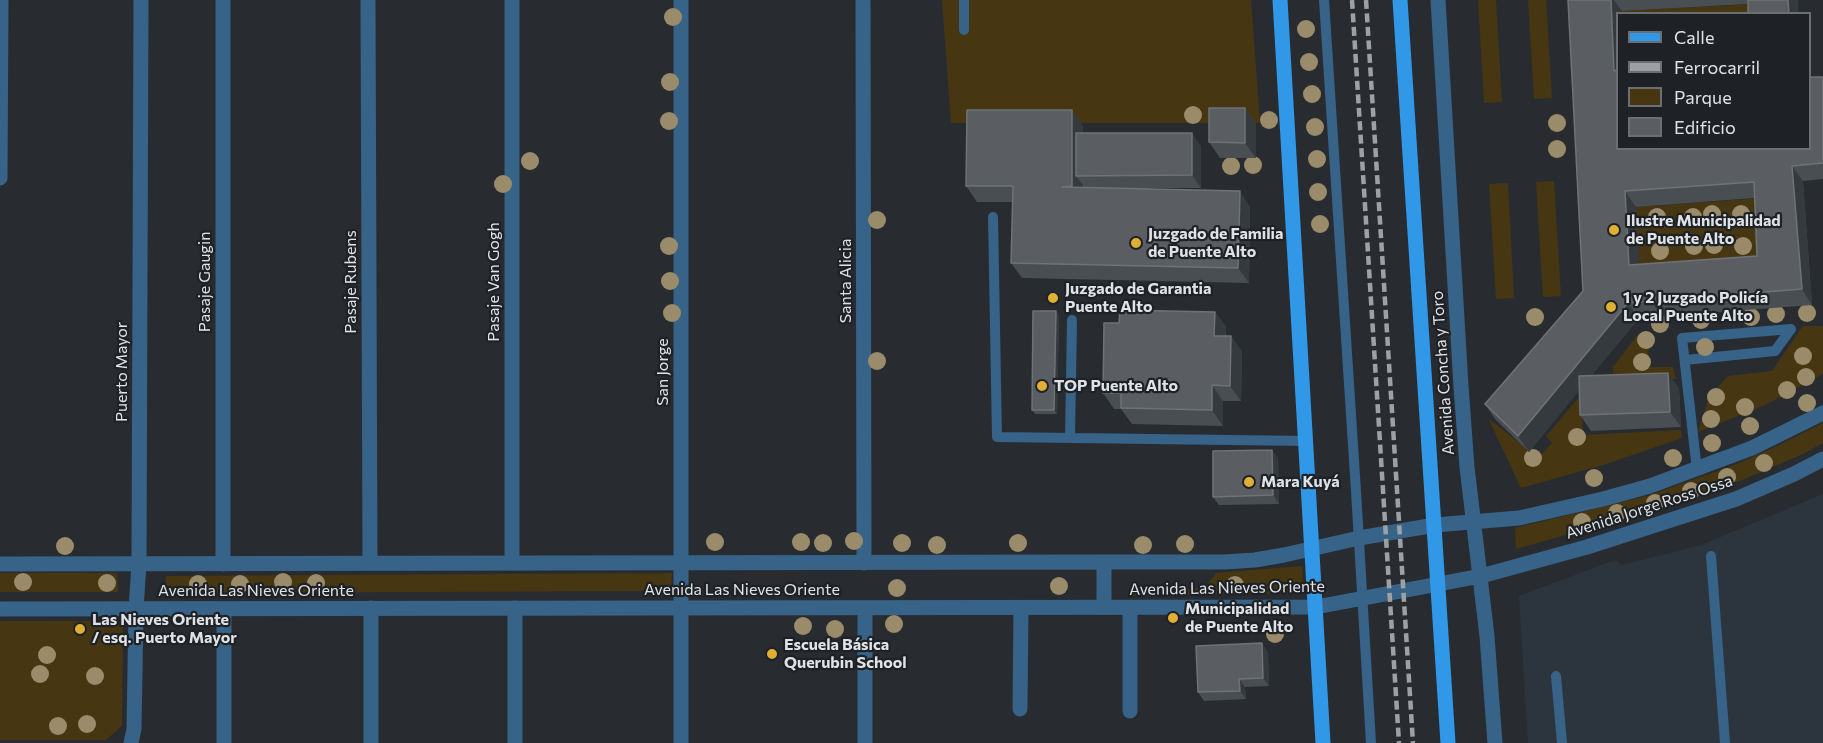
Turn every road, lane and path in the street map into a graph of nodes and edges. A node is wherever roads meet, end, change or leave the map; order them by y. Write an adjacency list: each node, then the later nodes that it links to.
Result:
1 (1, 0): 14 (street)
2 (141, 0): 33 (street, Puerto Mayor)
3 (223, 0): 34 (street, Pasaje Gaugin)
4 (368, 0): 35 (street, Pasaje Rubens)
5 (512, 0): 30 (street, Pasaje Van Gogh)
6 (681, 0): 31 (street, San Jorge)
7 (864, 0): 28 (street, Santa Alicia)
8 (964, 0): 13 (lane)
9 (1280, 0): 20 (main road)
10 (1324, 0): 25 (lane)
11 (1400, 0): 24 (main road, Avenida Concha y Toro)
12 (1438, 0): 23 (street, Avenida Concha y Toro)
13 (964, 30)
14 (0, 178)
15 (993, 217): 19 (lane)
16 (1072, 320): 19 (lane)
17 (1685, 360): 17 (lane); 22 (lane)
18 (1823, 413): 22 (street, Avenida Jorge Ross Ossa)
19 (1070, 438): 20 (lane)
20 (1306, 441): 26 (main road)
21 (1823, 459): 36 (street, Avenida Jorge Ross Ossa)
22 (1697, 470): 23 (street, Avenida Jorge Ross Ossa)
23 (1473, 522): 24 (street, Avenida Jorge Ross Ossa); 36 (street, Avenida Concha y Toro)
24 (1435, 525): 25 (street, Avenida Las Nieves Oriente); 37 (main road, Avenida Concha y Toro)
25 (1359, 538): 26 (street, Avenida Las Nieves Oriente); 38 (lane)
26 (1313, 548): 29 (street, Avenida Las Nieves Oriente); 39 (main road)
27 (1711, 556): 64 (lane)
28 (864, 562): 29 (street, Avenida Las Nieves Oriente); 31 (street, Avenida Las Nieves Oriente)
29 (1104, 562): 44 (street)
30 (512, 563): 31 (street, Avenida Las Nieves Oriente); 35 (street, Avenida Las Nieves Oriente)
31 (681, 563): 41 (street, San Jorge)
32 (0, 564): 33 (street, Avenida Las Nieves Oriente)
33 (139, 564): 34 (street, Avenida Las Nieves Oriente); 47 (street, Puerto Mayor)
34 (223, 564): 35 (street, Avenida Las Nieves Oriente)
35 (369, 564)
36 (1480, 576): 37 (street, Avenida Las Nieves Oriente); 62 (street, Avenida Concha y Toro)
37 (1439, 584): 38 (street, Avenida Las Nieves Oriente); 61 (main road, Avenida Concha y Toro)
38 (1363, 597): 39 (street, Avenida Las Nieves Oriente); 60 (lane)
39 (1317, 607): 45 (street, Avenida Las Nieves Oriente); 59 (main road)
40 (515, 608): 41 (street, Avenida Las Nieves Oriente); 49 (street, Avenida Las Nieves Oriente); 56 (street)
41 (681, 608): 42 (street, Avenida Las Nieves Oriente); 57 (street, San Jorge)
42 (865, 608): 43 (street, Avenida Las Nieves Oriente); 58 (street)
43 (1021, 608): 44 (street, Avenida Las Nieves Oriente); 51 (street)
44 (1104, 608): 45 (street, Avenida Las Nieves Oriente)
45 (1130, 608): 52 (street)
46 (0, 609): 47 (street, Avenida Las Nieves Oriente)
47 (136, 609): 48 (street, Avenida Las Nieves Oriente); 53 (street, Puerto Mayor)
48 (224, 609): 49 (street, Avenida Las Nieves Oriente); 54 (street)
49 (371, 609): 55 (street)
50 (1556, 676): 63 (lane)
51 (1020, 709)
52 (1130, 711)
53 (131, 743)
54 (224, 743)
55 (371, 743)
56 (515, 743)
57 (681, 743)
58 (865, 743)
59 (1323, 743)
60 (1371, 743)
61 (1448, 743)
62 (1495, 743)
63 (1562, 743)
64 (1725, 743)

